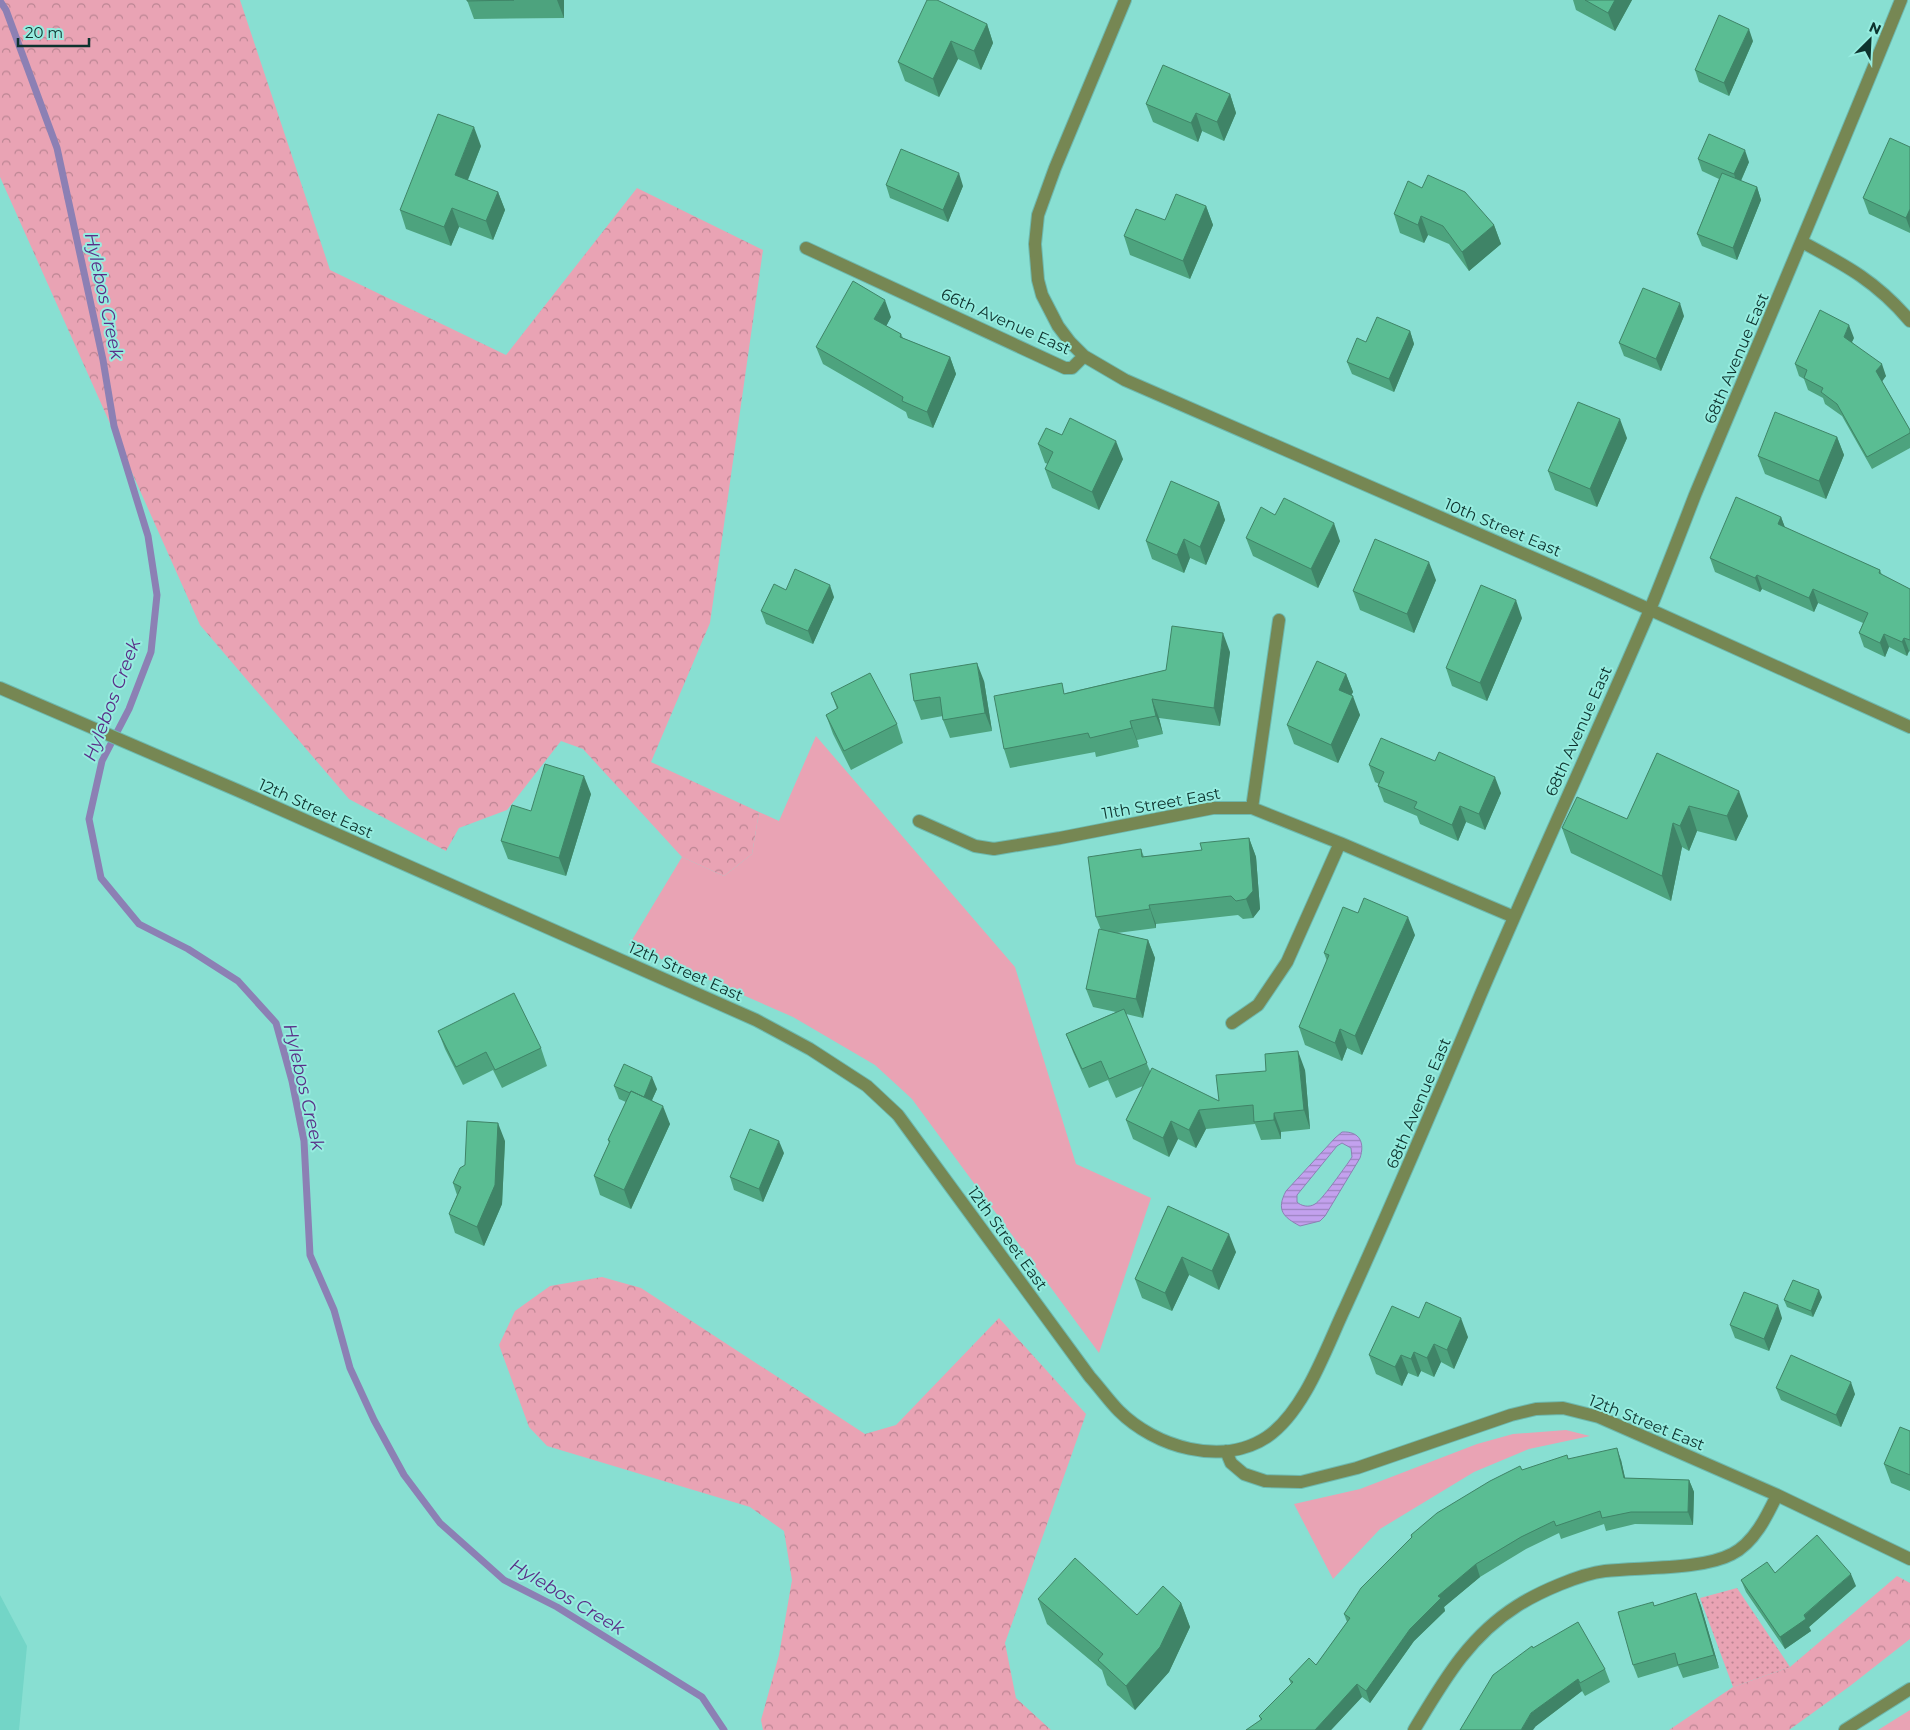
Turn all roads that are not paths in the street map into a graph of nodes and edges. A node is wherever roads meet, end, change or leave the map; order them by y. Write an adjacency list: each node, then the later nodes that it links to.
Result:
1 (1124, 0): 6 (street, 66th Avenue East)
2 (1901, 0): 3 (street, 68th Avenue East)
3 (1802, 242): 5 (street); 7 (street, 68th Avenue East)
4 (806, 248): 6 (street, 66th Avenue East)
5 (1910, 321)
6 (1084, 356): 7 (street, 10th Street East)
7 (1650, 610): 10 (street, 10th Street East); 14 (street, 68th Avenue East)
8 (1279, 620): 11 (street)
9 (0, 688): 17 (street, 12th Street East)
10 (1910, 727)
11 (1252, 808): 12 (street, 11th Street East); 13 (street, 11th Street East)
12 (919, 821)
13 (1340, 843): 14 (street, 11th Street East); 15 (street)
14 (1514, 917): 16 (street, 68th Avenue East)
15 (1232, 1024)
16 (1244, 1448): 17 (street, 12th Street East)
17 (1226, 1451): 18 (street, 12th Street East)
18 (1777, 1495): 19 (street, 12th Street East); 21 (street)
19 (1910, 1558)
20 (1910, 1689): 22 (street)
21 (1414, 1730)
22 (1845, 1730)

